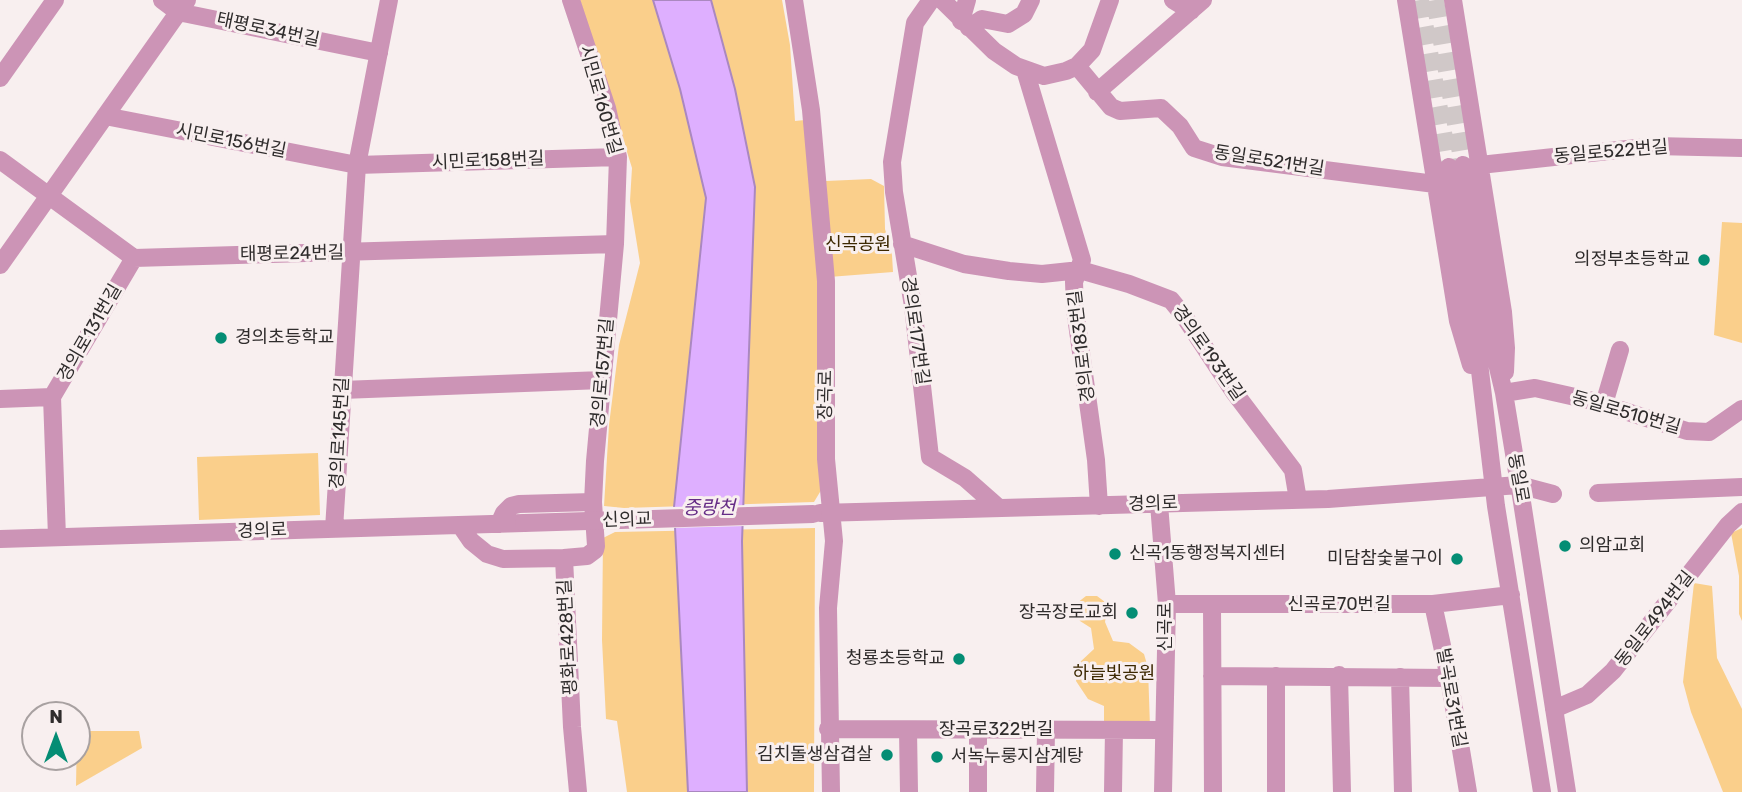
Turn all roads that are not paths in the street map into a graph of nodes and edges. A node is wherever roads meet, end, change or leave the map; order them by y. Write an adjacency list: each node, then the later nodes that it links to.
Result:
1 (55, 0): 20 (street)
2 (162, 0): 14 (street, 태평로34번길)
3 (389, 0): 17 (street)
4 (571, 0): 24 (street, 시민로160번길)
5 (794, 0): 56 (street, 장곡로)
6 (931, 0): 31 (street, 경의로177번길)
7 (942, 0): 16 (street)
8 (967, 0): 16 (street)
9 (1031, 0): 16 (street)
10 (1111, 0): 18 (street)
11 (1173, 0): 15 (street)
12 (1453, 0): 27 (street)
13 (1406, 2): 28 (street)
14 (182, 6): 17 (street, 태평로34번길); 22 (street)
15 (1197, 6): 21 (street)
16 (965, 24): 19 (street)
17 (379, 53): 26 (street)
18 (1077, 66): 19 (street); 21 (street)
19 (1025, 70): 35 (street, 경의로183번길)
20 (0, 78)
21 (1097, 92): 28 (street, 동일로521번길)
22 (105, 116): 26 (street, 시민로156번길); 29 (street)
23 (1742, 148): 27 (street, 동일로522번길)
24 (618, 157): 26 (street, 시민로158번길); 30 (street, 시민로160번길)
25 (0, 160): 29 (street)
26 (357, 166): 32 (street)
27 (1464, 166): 39 (street, 동일로); 40 (street, 동일로)
28 (1435, 184): 40 (street)
29 (49, 196): 33 (street); 34 (street)
30 (615, 244): 32 (street, 태평로24번길); 37 (street, 경의로157번길)
31 (902, 244): 35 (street, 경의로193번길); 54 (street, 경의로177번길)
32 (350, 253): 33 (street, 태평로24번길); 38 (street, 경의로145번길)
33 (134, 258): 41 (street, 경의로131번길)
34 (0, 265)
35 (1080, 270): 50 (street, 경의로193번길); 53 (street, 경의로183번길)
36 (1620, 350): 43 (street)
37 (601, 380): 38 (street); 51 (street, 경의로157번길)
38 (342, 390): 61 (street, 경의로145번길)
39 (1504, 393): 43 (street, 동일로510번길); 45 (street, 동일로)
40 (1481, 396): 46 (street, 동일로)
41 (52, 397): 42 (street); 62 (street, 경의로131번길)
42 (0, 399)
43 (1604, 404): 44 (street, 동일로510번길)
44 (1742, 408)
45 (1519, 485): 46 (street, 경의로); 49 (street, 경의로); 74 (street, 동일로)
46 (1494, 487): 50 (street, 경의로); 65 (street, 동일로)
47 (1742, 487): 48 (street)
48 (1598, 493)
49 (1553, 494)
50 (1298, 500): 52 (street, 경의로)
51 (593, 502): 59 (street); 64 (street, 경의로157번길)
52 (1159, 504): 53 (street, 경의로); 66 (street, 신곡로)
53 (1099, 506): 54 (street, 경의로)
54 (999, 508): 56 (street, 경의로)
55 (1742, 512): 74 (street, 동일로494번길)
56 (832, 513): 57 (street, 경의로); 75 (street, 장곡로)
57 (813, 514): 58 (street, 신의교, bridge)
58 (524, 523): 59 (street, 경의로)
59 (499, 524): 60 (street, 경의로)
60 (460, 525): 61 (street, 경의로); 64 (street, 평화로428번길)
61 (334, 529): 62 (street, 경의로)
62 (57, 537): 63 (street, 경의로)
63 (0, 539)
64 (564, 558): 81 (street, 평화로428번길)
65 (1511, 595): 67 (street, 신곡로70번길); 93 (street, 동일로)
66 (1167, 604): 68 (street, 신곡로70번길); 80 (street, 신곡로)
67 (1433, 604): 68 (street, 신곡로70번길); 73 (street, 발곡로31번길)
68 (1212, 605): 70 (street)
69 (1339, 675): 71 (street); 72 (street); 90 (street)
70 (1212, 676): 71 (street); 88 (street)
71 (1276, 676): 89 (street)
72 (1400, 677): 73 (street); 91 (street)
73 (1449, 678): 92 (street, 발곡로31번길)
74 (1554, 709): 94 (street, 동일로)
75 (828, 729): 76 (street, 장곡로322번길); 82 (street, 장곡로)
76 (908, 730): 77 (street, 장곡로322번길); 83 (street)
77 (978, 730): 78 (street, 장곡로322번길); 84 (street)
78 (1046, 730): 79 (street, 장곡로322번길); 85 (street)
79 (1114, 730): 80 (street, 장곡로322번길); 86 (street)
80 (1164, 730): 87 (street, 신곡로)
81 (578, 792)
82 (831, 792)
83 (909, 792)
84 (978, 792)
85 (1045, 792)
86 (1113, 792)
87 (1163, 792)
88 (1213, 792)
89 (1276, 792)
90 (1342, 792)
91 (1403, 792)
92 (1468, 792)
93 (1542, 792)
94 (1567, 792)

